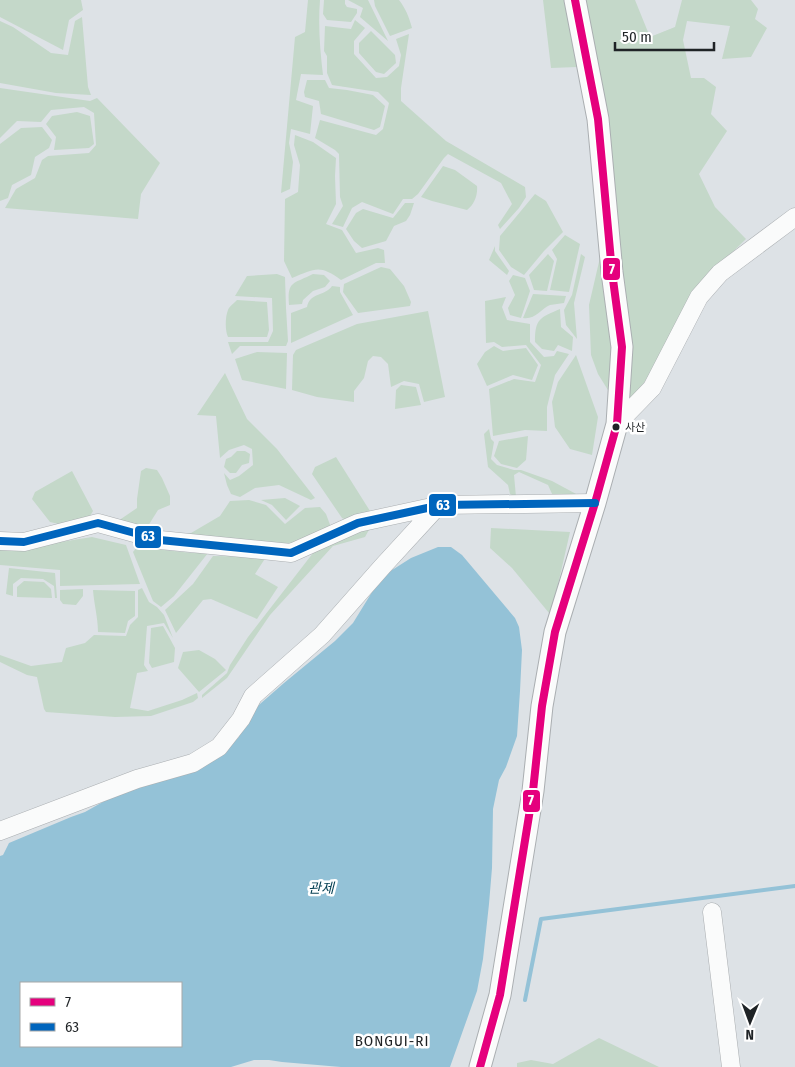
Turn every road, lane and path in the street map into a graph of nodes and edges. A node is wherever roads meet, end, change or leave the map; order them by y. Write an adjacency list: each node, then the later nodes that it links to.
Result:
1 (575, 0): 3 (main road)
2 (795, 217): 3 (street)
3 (617, 424): 4 (main road)
4 (595, 504): 5 (street); 9 (main road)
5 (438, 506): 6 (street); 7 (street)
6 (0, 541)
7 (0, 831)
8 (712, 912): 10 (street)
9 (480, 1067)
10 (731, 1067)

